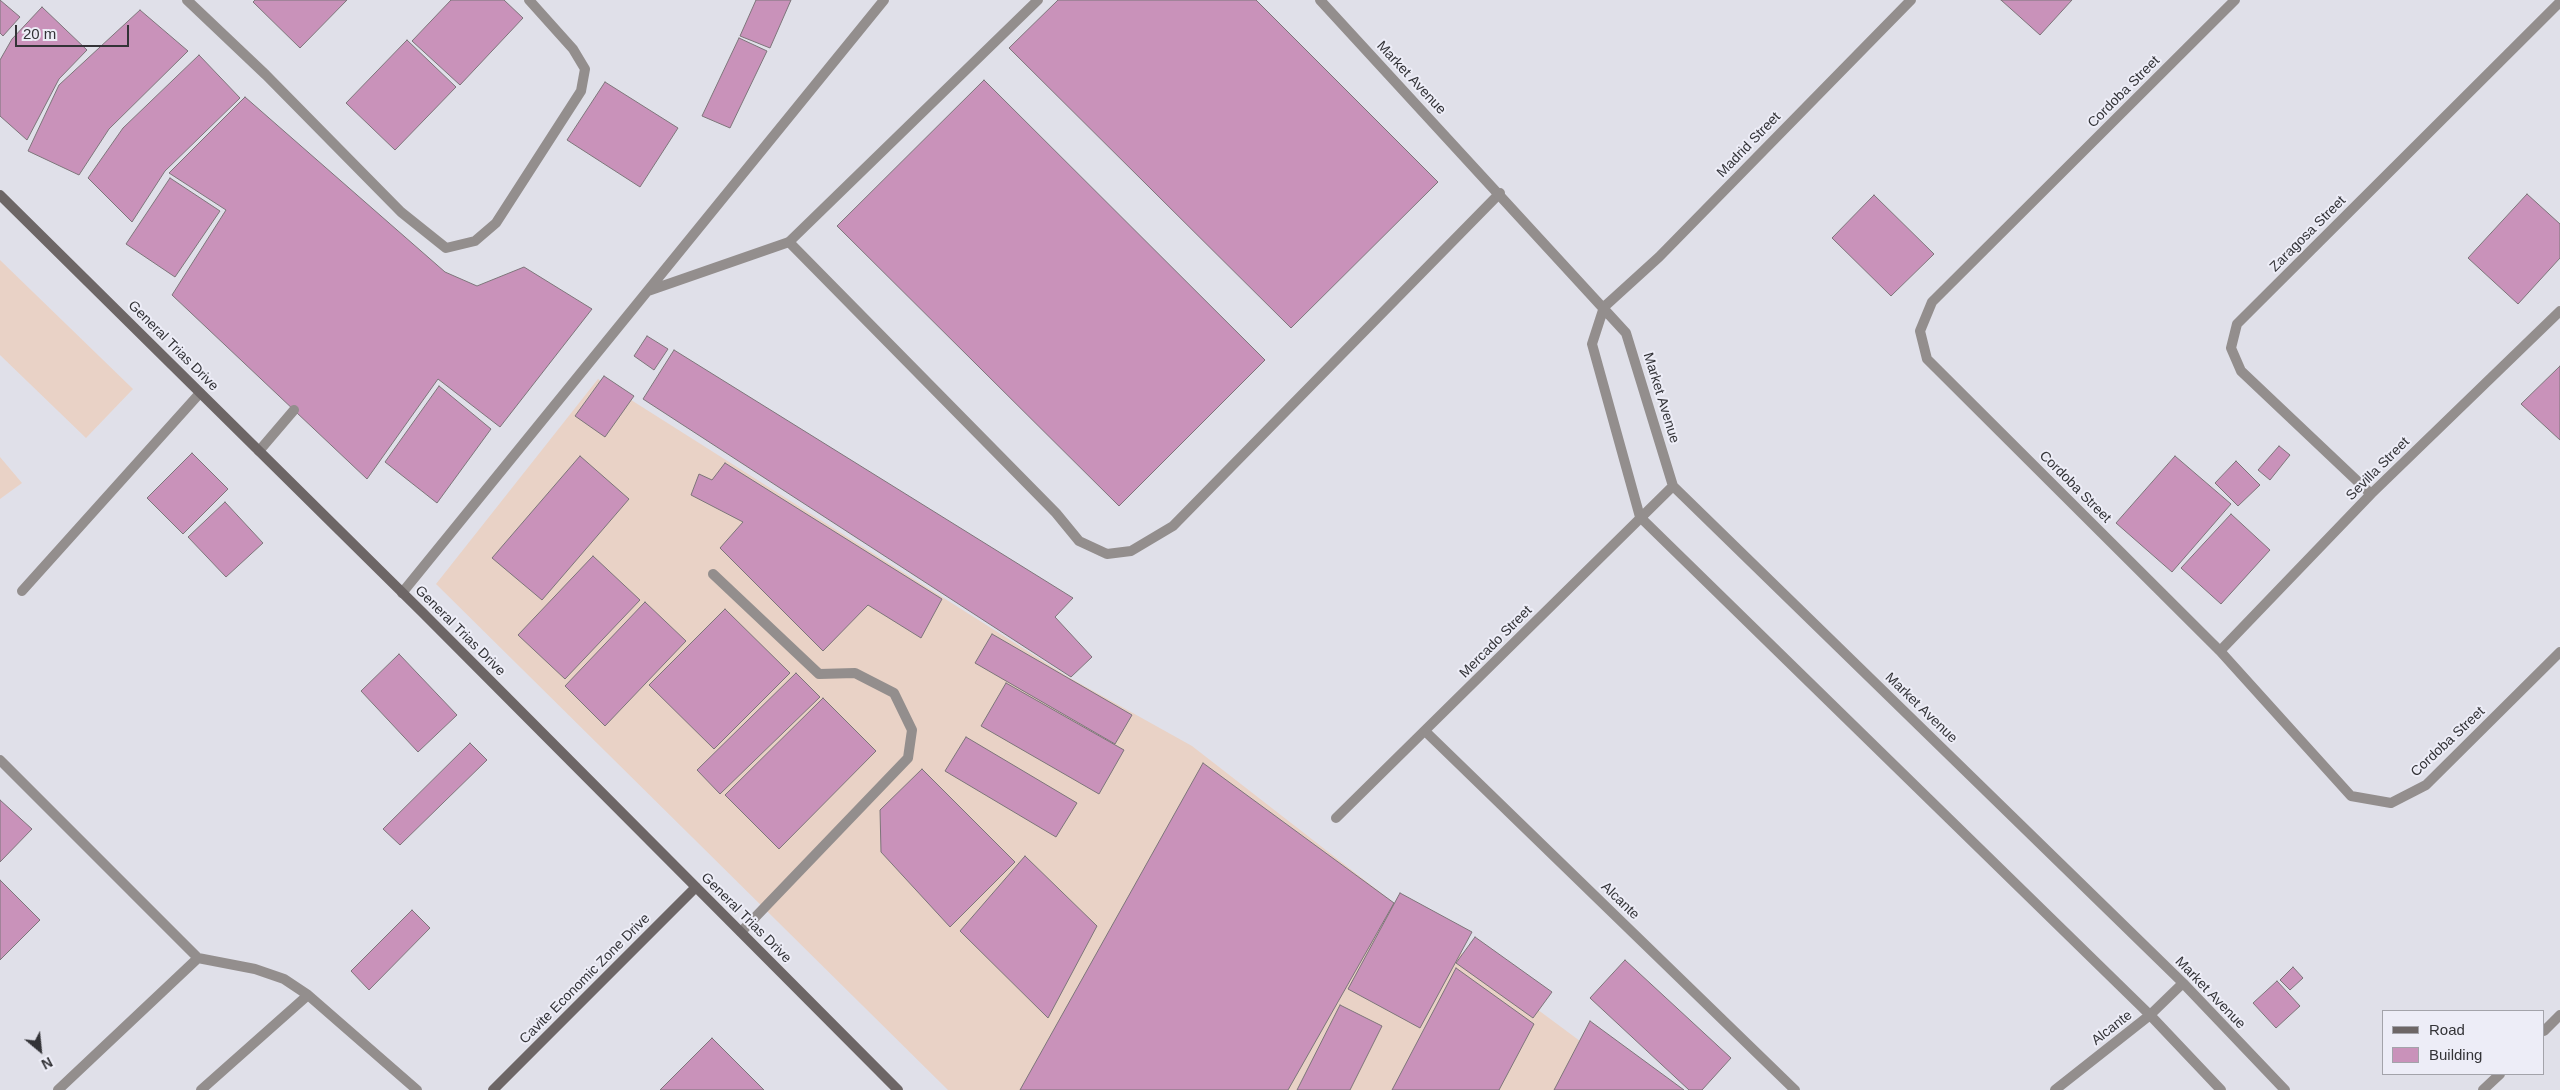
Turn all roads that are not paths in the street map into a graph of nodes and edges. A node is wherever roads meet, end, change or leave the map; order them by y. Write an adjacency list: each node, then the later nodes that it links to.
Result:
1 (187, 0): 2 (street)
2 (529, 0)
3 (884, 0): 12 (street)
4 (1038, 0): 11 (street)
5 (1320, 0): 9 (street, Market Avenue)
6 (1911, 0): 13 (street, Madrid Street)
7 (2235, 0): 24 (street, Cordoba Street)
8 (2560, 2): 19 (street, Zaragosa Street)
9 (1500, 193): 11 (street); 13 (street, Market Avenue)
10 (0, 195): 15 (main road, General Trias Drive)
11 (789, 242): 12 (street)
12 (647, 291): 23 (street)
13 (1604, 307): 18 (street, Market Avenue); 20 (street)
14 (2560, 310): 19 (street, Sevilla Street)
15 (200, 393): 17 (main road, General Trias Drive); 22 (street)
16 (294, 410): 17 (street)
17 (259, 451): 23 (main road, General Trias Drive)
18 (1673, 486): 20 (street, Mercado Street); 32 (street, Market Avenue)
19 (2371, 494): 24 (street, Sevilla Street)
20 (1640, 517): 26 (street, Mercado Street); 34 (street)
21 (713, 574): 30 (street)
22 (22, 591)
23 (402, 593): 29 (main road, General Trias Drive)
24 (2220, 651): 25 (street, Cordoba Street)
25 (2560, 652)
26 (1426, 732): 28 (street, Mercado Street); 43 (street, Alcante)
27 (0, 760): 31 (street)
28 (1336, 818)
29 (696, 887): 30 (main road, General Trias Drive); 41 (main road, Cavite Economic Zone Drive)
30 (741, 932): 42 (main road, General Trias Drive)
31 (198, 958): 33 (street); 38 (street)
32 (2183, 984): 34 (street, Alcante); 46 (street, Market Avenue)
33 (308, 994): 39 (street); 40 (street)
34 (2150, 1015): 44 (street, Alcante); 45 (street)
35 (2560, 1015): 36 (street)
36 (2545, 1030)
37 (2499, 1075): 47 (street)
38 (58, 1090)
39 (201, 1090)
40 (417, 1090)
41 (493, 1090)
42 (898, 1090)
43 (1795, 1090)
44 (2055, 1090)
45 (2221, 1090)
46 (2285, 1090)
47 (2483, 1090)

